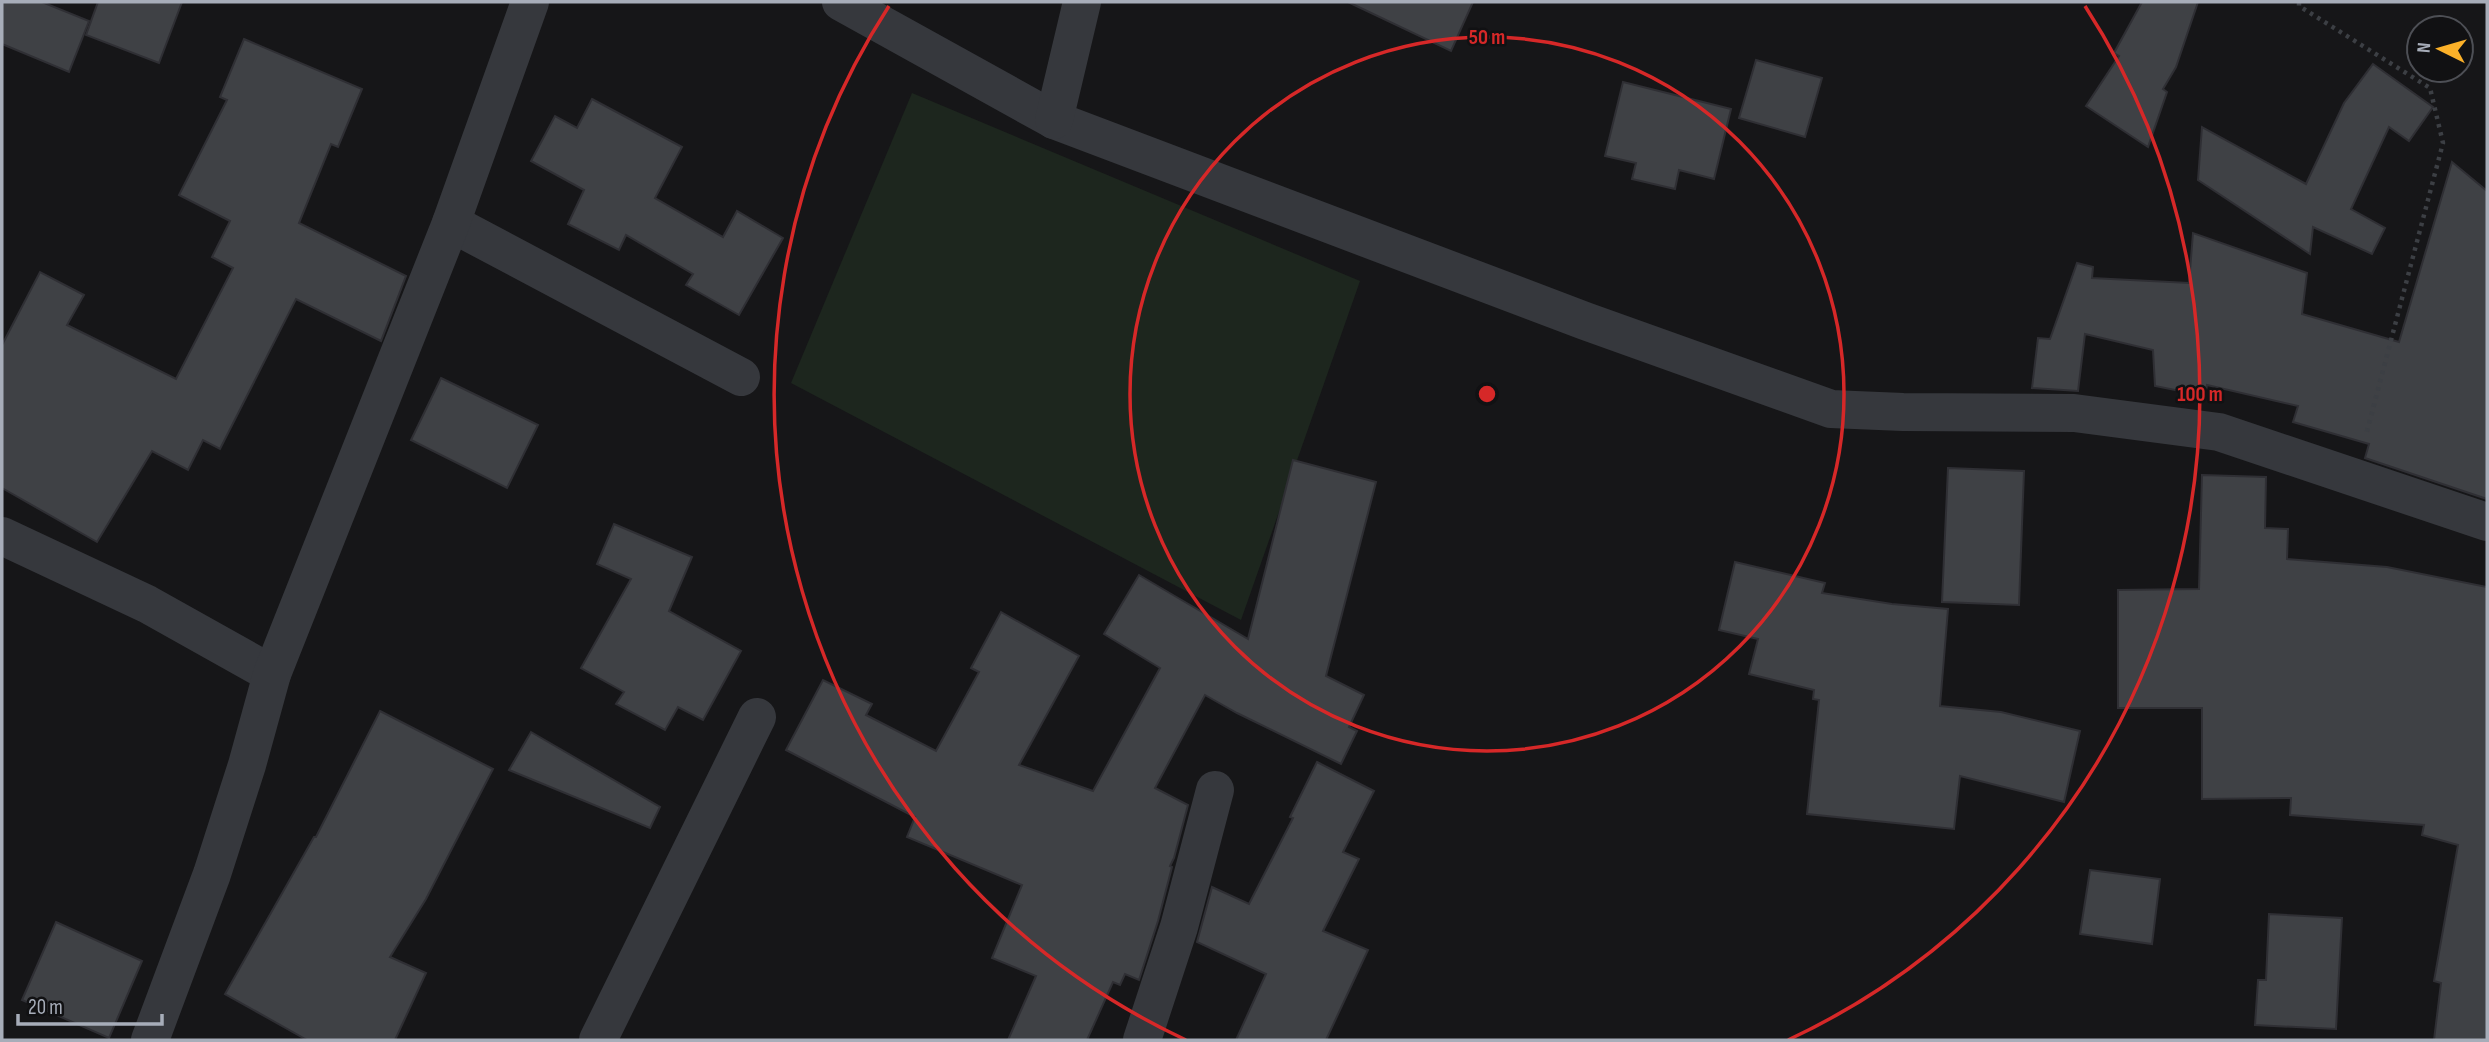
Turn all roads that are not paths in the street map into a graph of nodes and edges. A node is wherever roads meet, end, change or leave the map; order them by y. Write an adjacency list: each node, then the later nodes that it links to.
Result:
1 (530, 2): 5 (street)
2 (841, 2): 4 (street)
3 (1082, 2): 4 (street)
4 (1054, 120): 7 (street)
5 (451, 223): 6 (street); 9 (street)
6 (741, 377)
7 (2487, 522)
8 (2, 536): 9 (street)
9 (272, 674): 12 (street)
10 (757, 717): 13 (street)
11 (1215, 790): 14 (street)
12 (150, 1040)
13 (598, 1040)
14 (1142, 1040)

